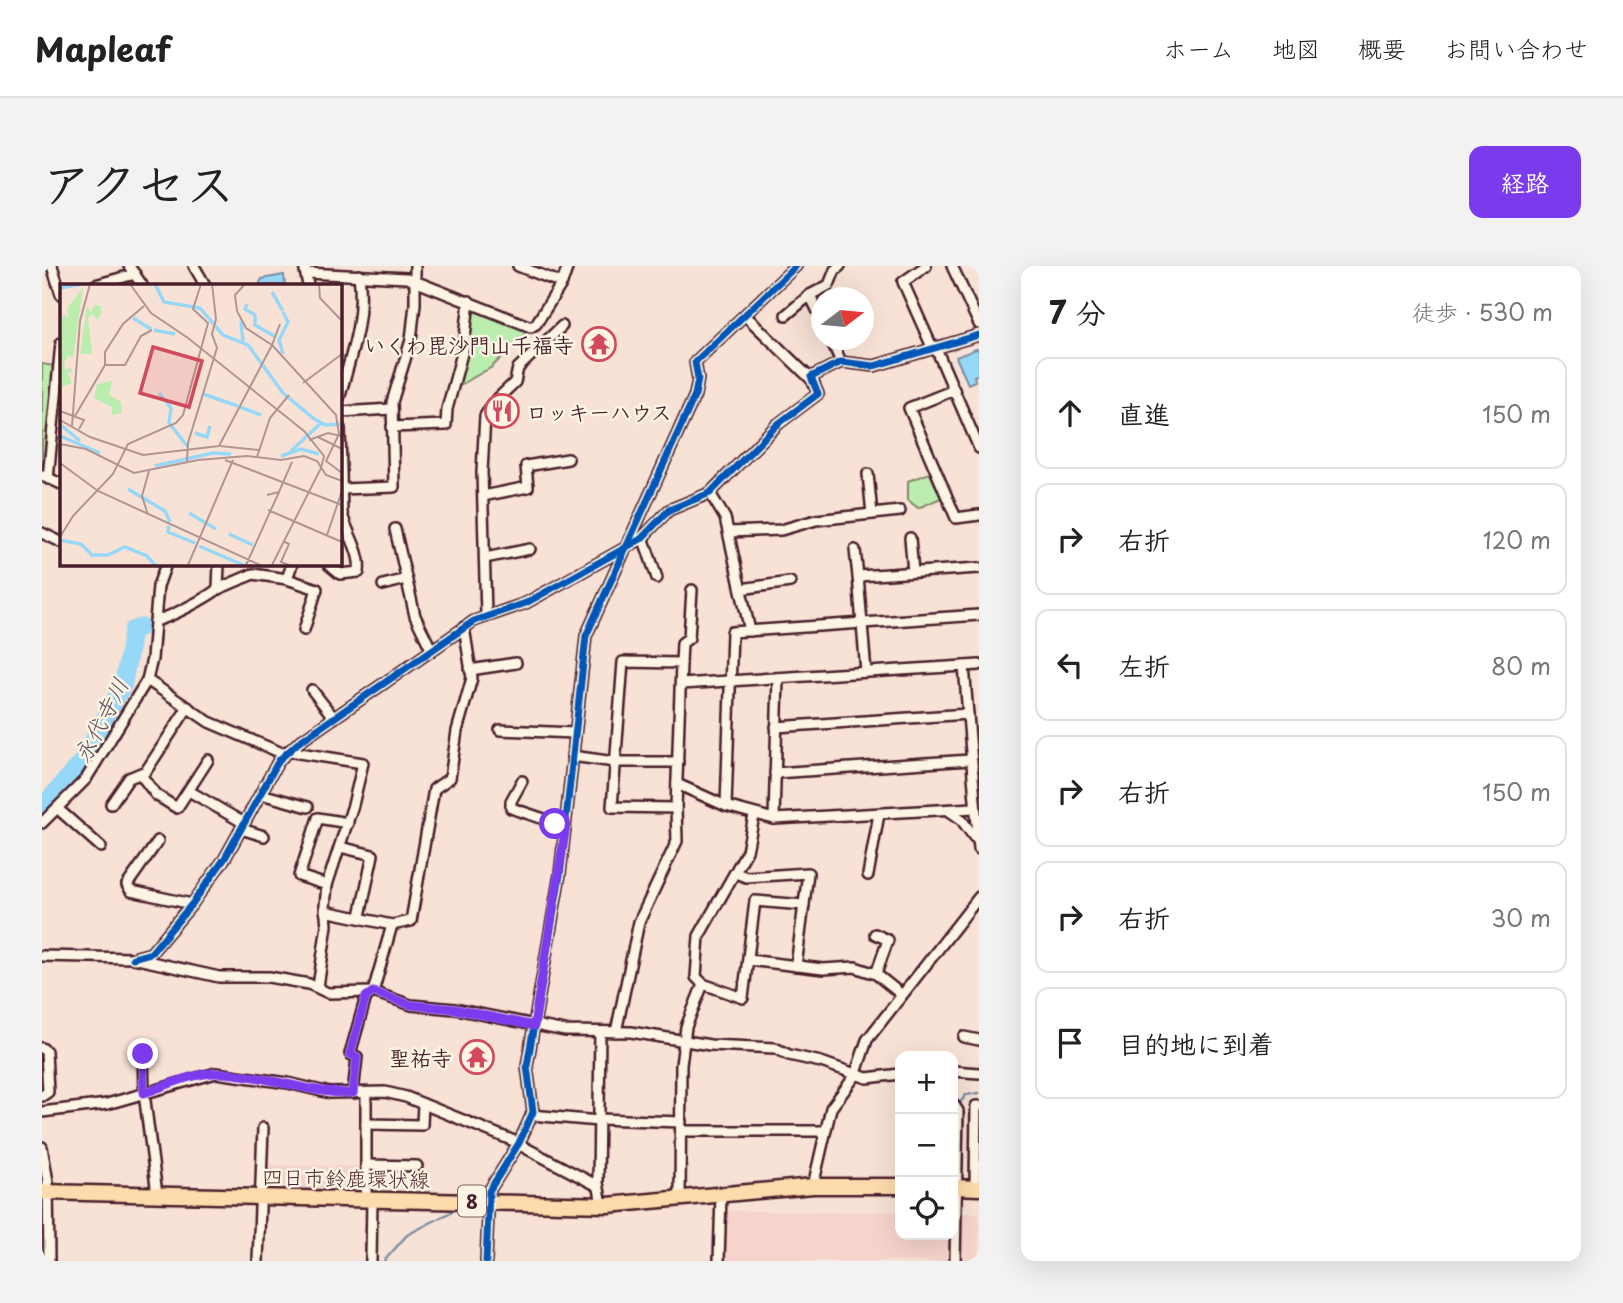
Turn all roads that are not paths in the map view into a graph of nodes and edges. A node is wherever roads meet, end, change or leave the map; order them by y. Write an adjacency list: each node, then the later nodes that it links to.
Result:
1 (52, 266): 17 (street)
2 (194, 266): 15 (street)
3 (415, 266): 13 (street)
4 (518, 266): 16 (street)
5 (568, 266): 16 (street)
6 (796, 266): 55 (street)
7 (840, 266): 18 (street)
8 (926, 266): 25 (street)
9 (952, 266): 22 (street)
10 (132, 270): 14 (street)
11 (305, 270): 12 (street)
12 (359, 275): 13 (street); 31 (street)
13 (414, 280): 19 (street); 32 (street)
14 (111, 283)
15 (204, 284)
16 (562, 284): 19 (street)
17 (60, 291)
18 (810, 295): 20 (street)
19 (469, 301): 34 (street)
20 (786, 315)
21 (750, 320): 29 (street)
22 (979, 324)
23 (562, 326): 43 (street)
24 (979, 335): 25 (street)
25 (934, 346): 27 (street); 30 (street)
26 (836, 350): 27 (street)
27 (841, 362): 29 (street)
28 (60, 365): 36 (street)
29 (813, 381): 42 (street)
30 (954, 390): 35 (street); 47 (street)
31 (341, 392)
32 (392, 409): 33 (street); 34 (street)
33 (341, 412)
34 (392, 427): 41 (street)
35 (979, 448)
36 (56, 451): 40 (street)
37 (341, 458): 41 (street)
38 (568, 459): 43 (street)
39 (868, 474): 46 (street)
40 (45, 477)
41 (342, 488): 45 (street)
42 (710, 493): 49 (street); 51 (street)
43 (483, 496): 57 (street)
44 (900, 511): 46 (street)
45 (341, 514): 61 (street)
46 (872, 514): 49 (street)
47 (979, 515)
48 (395, 529): 67 (street)
49 (729, 532): 71 (street)
50 (42, 533): 53 (street)
51 (643, 537): 55 (street); 65 (street)
52 (910, 538): 63 (street)
53 (60, 542)
54 (530, 549): 57 (street)
55 (625, 549): 73 (street); 97 (street)
56 (855, 550): 64 (street)
57 (485, 558): 73 (street)
58 (166, 565): 75 (street)
59 (219, 565): 70 (street)
60 (292, 565): 66 (street)
61 (329, 565)
62 (979, 568): 63 (street)
63 (913, 572): 64 (street)
64 (858, 576): 76 (street)
65 (657, 578)
66 (287, 579): 70 (street); 78 (street)
67 (406, 579): 69 (street); 80 (street)
68 (790, 583): 71 (street)
69 (383, 584)
70 (218, 589): 75 (street)
71 (741, 589): 79 (street)
72 (692, 590): 82 (street)
73 (486, 615): 77 (street)
74 (979, 615): 76 (street)
75 (155, 621): 88 (street)
76 (862, 623): 79 (street); 86 (street)
77 (464, 627): 80 (street); 85 (street)
78 (304, 630)
79 (750, 631): 89 (street)
80 (432, 651): 94 (street)
81 (516, 663): 85 (street)
82 (681, 663): 90 (street); 102 (street)
83 (979, 665): 84 (street)
84 (964, 666): 86 (street); 93 (street)
85 (470, 670): 137 (street)
86 (866, 672): 87 (street)
87 (778, 678): 89 (street); 95 (street)
88 (146, 680): 92 (street); 115 (street)
89 (730, 681): 90 (street); 111 (street)
90 (681, 684): 103 (street)
91 (312, 690): 94 (street)
92 (188, 707): 98 (street); 105 (street)
93 (968, 714): 95 (street); 101 (street)
94 (334, 718): 98 (street)
95 (776, 727): 104 (street)
96 (500, 730): 97 (street)
97 (575, 733): 99 (street)
98 (286, 752): 109 (street); 120 (street)
99 (572, 756): 102 (street); 123 (street)
100 (208, 760): 108 (street)
101 (971, 760): 104 (street); 114 (street)
102 (615, 762): 103 (street); 113 (street)
103 (678, 762): 107 (street)
104 (775, 773): 119 (street)
105 (141, 775): 108 (street); 110 (street)
106 (522, 781): 123 (street)
107 (677, 785): 111 (street); 113 (street)
108 (189, 791): 122 (street)
109 (261, 794): 112 (street); 122 (street)
110 (111, 804)
111 (726, 806): 118 (street)
112 (308, 807)
113 (676, 808): 150 (street)
114 (974, 808): 116 (street); 126 (street)
115 (58, 809): 121 (street); 127 (street)
116 (946, 809): 117 (street); 126 (street)
117 (879, 814): 119 (street); 130 (street)
118 (754, 816): 119 (street); 129 (street)
119 (774, 819)
120 (348, 822): 128 (street); 131 (street)
121 (42, 823)
122 (243, 826): 124 (street); 133 (street)
123 (565, 826): 148 (street)
124 (264, 836)
125 (158, 841): 133 (street)
126 (978, 846)
127 (101, 847)
128 (340, 847): 131 (street); 136 (street)
129 (736, 873): 134 (street); 144 (street)
130 (869, 875)
131 (327, 885): 135 (street)
132 (978, 898): 147 (street)
133 (192, 904): 140 (street)
134 (804, 905): 141 (street); 142 (street)
135 (325, 911): 136 (street); 145 (street)
136 (360, 916): 137 (street)
137 (392, 925): 146 (street)
138 (875, 934): 143 (street)
139 (42, 956): 140 (street)
140 (133, 958): 145 (street)
141 (748, 960): 142 (street); 144 (street)
142 (796, 966): 143 (street)
143 (876, 974): 147 (street)
144 (703, 984): 152 (street)
145 (318, 987): 146 (street)
146 (373, 992): 148 (street); 161 (street)
147 (902, 995): 159 (street)
148 (534, 1026): 149 (street); 167 (street)
149 (600, 1032): 150 (street); 168 (street)
150 (616, 1032): 152 (street)
151 (964, 1037): 153 (street)
152 (684, 1040): 159 (street); 170 (street)
153 (979, 1040)
154 (42, 1048): 163 (street)
155 (143, 1054): 160 (street)
156 (958, 1071): 157 (street)
157 (979, 1073)
158 (895, 1075): 159 (street)
159 (855, 1076): 173 (street)
160 (144, 1093): 161 (street); 166 (street); 184 (street)
161 (353, 1093): 162 (street)
162 (366, 1094): 164 (street); 169 (street)
163 (42, 1096)
164 (423, 1104): 169 (street); 174 (street)
165 (979, 1106): 172 (street)
166 (42, 1112)
167 (531, 1115): 168 (street); 174 (street)
168 (599, 1120): 170 (street); 180 (street)
169 (366, 1124): 177 (street)
170 (681, 1127): 173 (street); 188 (street)
171 (262, 1128): 186 (street)
172 (977, 1128): 176 (street)
173 (824, 1131): 179 (street)
174 (519, 1144): 180 (street); 190 (street)
175 (42, 1147): 185 (street)
176 (977, 1155): 183 (street)
177 (366, 1165): 178 (street); 189 (street)
178 (417, 1166)
179 (813, 1185): 181 (main road, 四日市鈴鹿環状線 / 8); 187 (main road, 四日市鈴鹿環状線 / 8)
180 (598, 1186): 191 (street)
181 (895, 1186)
182 (958, 1187): 183 (main road)
183 (977, 1187)
184 (157, 1190): 185 (main road, 四日市鈴鹿環状線 / 8); 186 (main road, 四日市鈴鹿環状線 / 8)
185 (45, 1192): 193 (street)
186 (260, 1192): 189 (main road, 四日市鈴鹿環状線 / 8); 194 (street)
187 (721, 1194): 188 (main road, 四日市鈴鹿環状線 / 8); 197 (street)
188 (680, 1197): 191 (main road, 四日市鈴鹿環状線 / 8)
189 (369, 1199): 190 (main road, 四日市鈴鹿環状線 / 8); 195 (street)
190 (487, 1201): 191 (main road, 四日市鈴鹿環状線 / 8); 196 (street)
191 (602, 1205)
192 (955, 1240): 198 (street)
193 (46, 1257)
194 (258, 1261)
195 (371, 1261)
196 (486, 1261)
197 (719, 1261)
198 (955, 1261)

